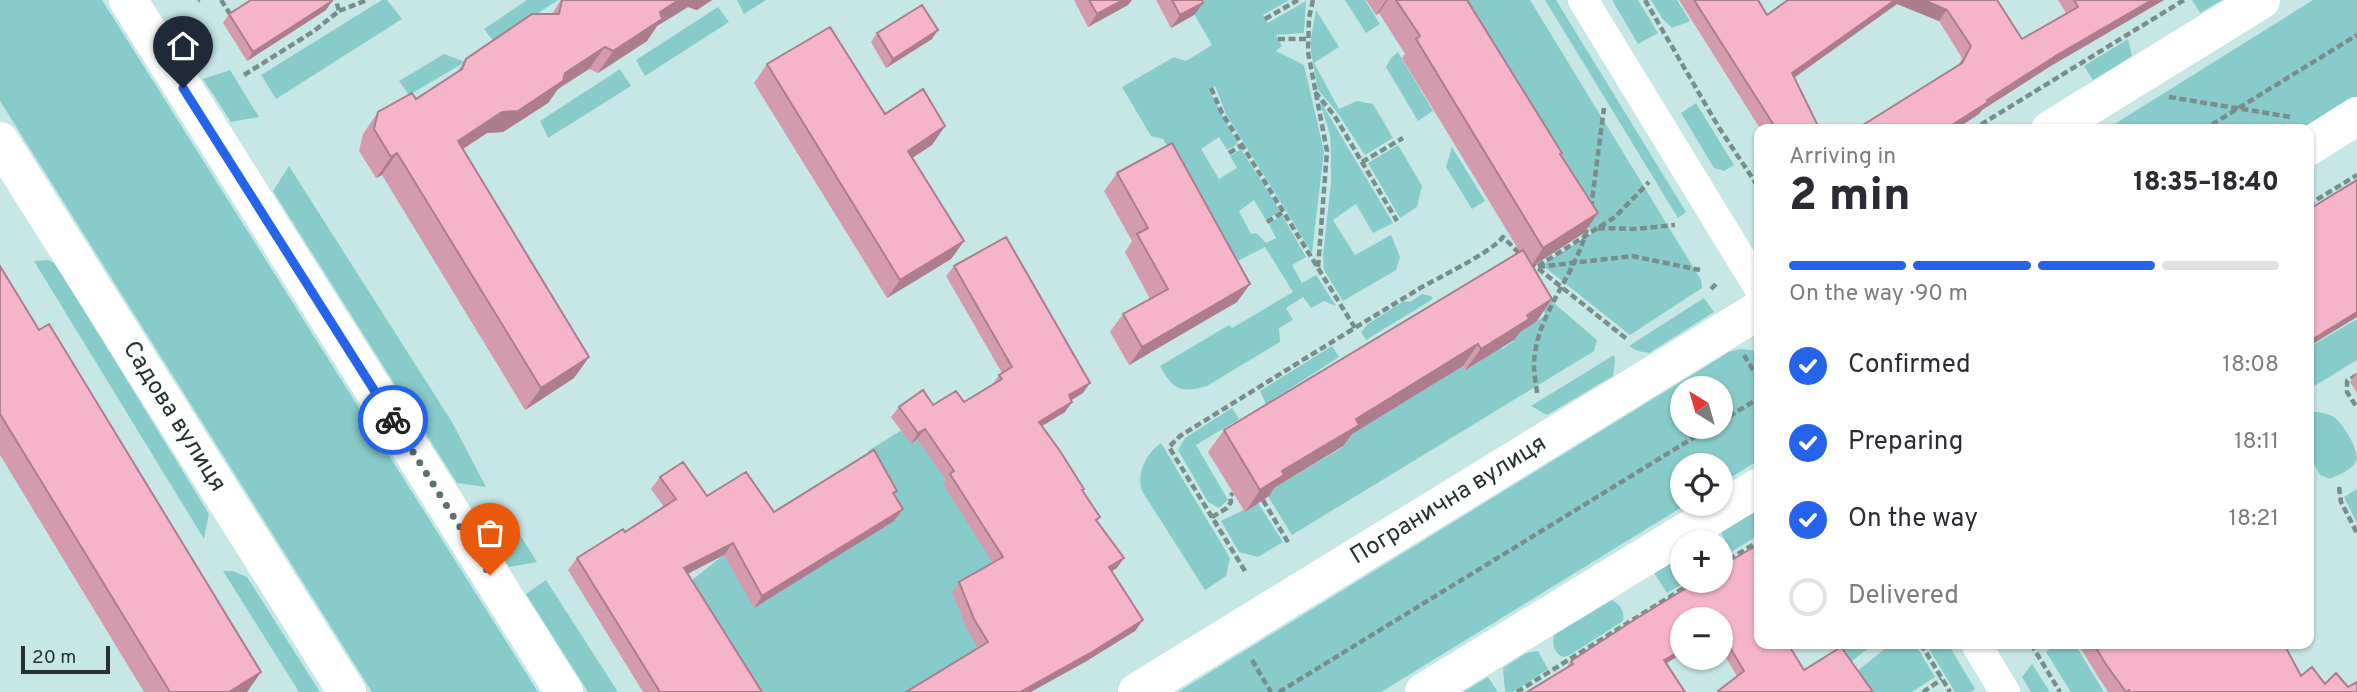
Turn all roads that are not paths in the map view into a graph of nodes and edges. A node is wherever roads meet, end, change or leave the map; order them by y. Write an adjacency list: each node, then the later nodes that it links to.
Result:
1 (128, 0): 13 (main road)
2 (1583, 0): 8 (street)
3 (2261, 0): 5 (main road)
4 (2357, 116): 6 (main road)
5 (2060, 124)
6 (2314, 130)
7 (0, 141): 12 (main road, Садова вулиця)
8 (1754, 280)
9 (1754, 313): 14 (main road, Погранична вулиця)
10 (1754, 489): 15 (main road)
11 (1979, 649): 16 (street)
12 (347, 692)
13 (564, 692)
14 (1137, 692)
15 (1424, 692)
16 (2005, 692)

